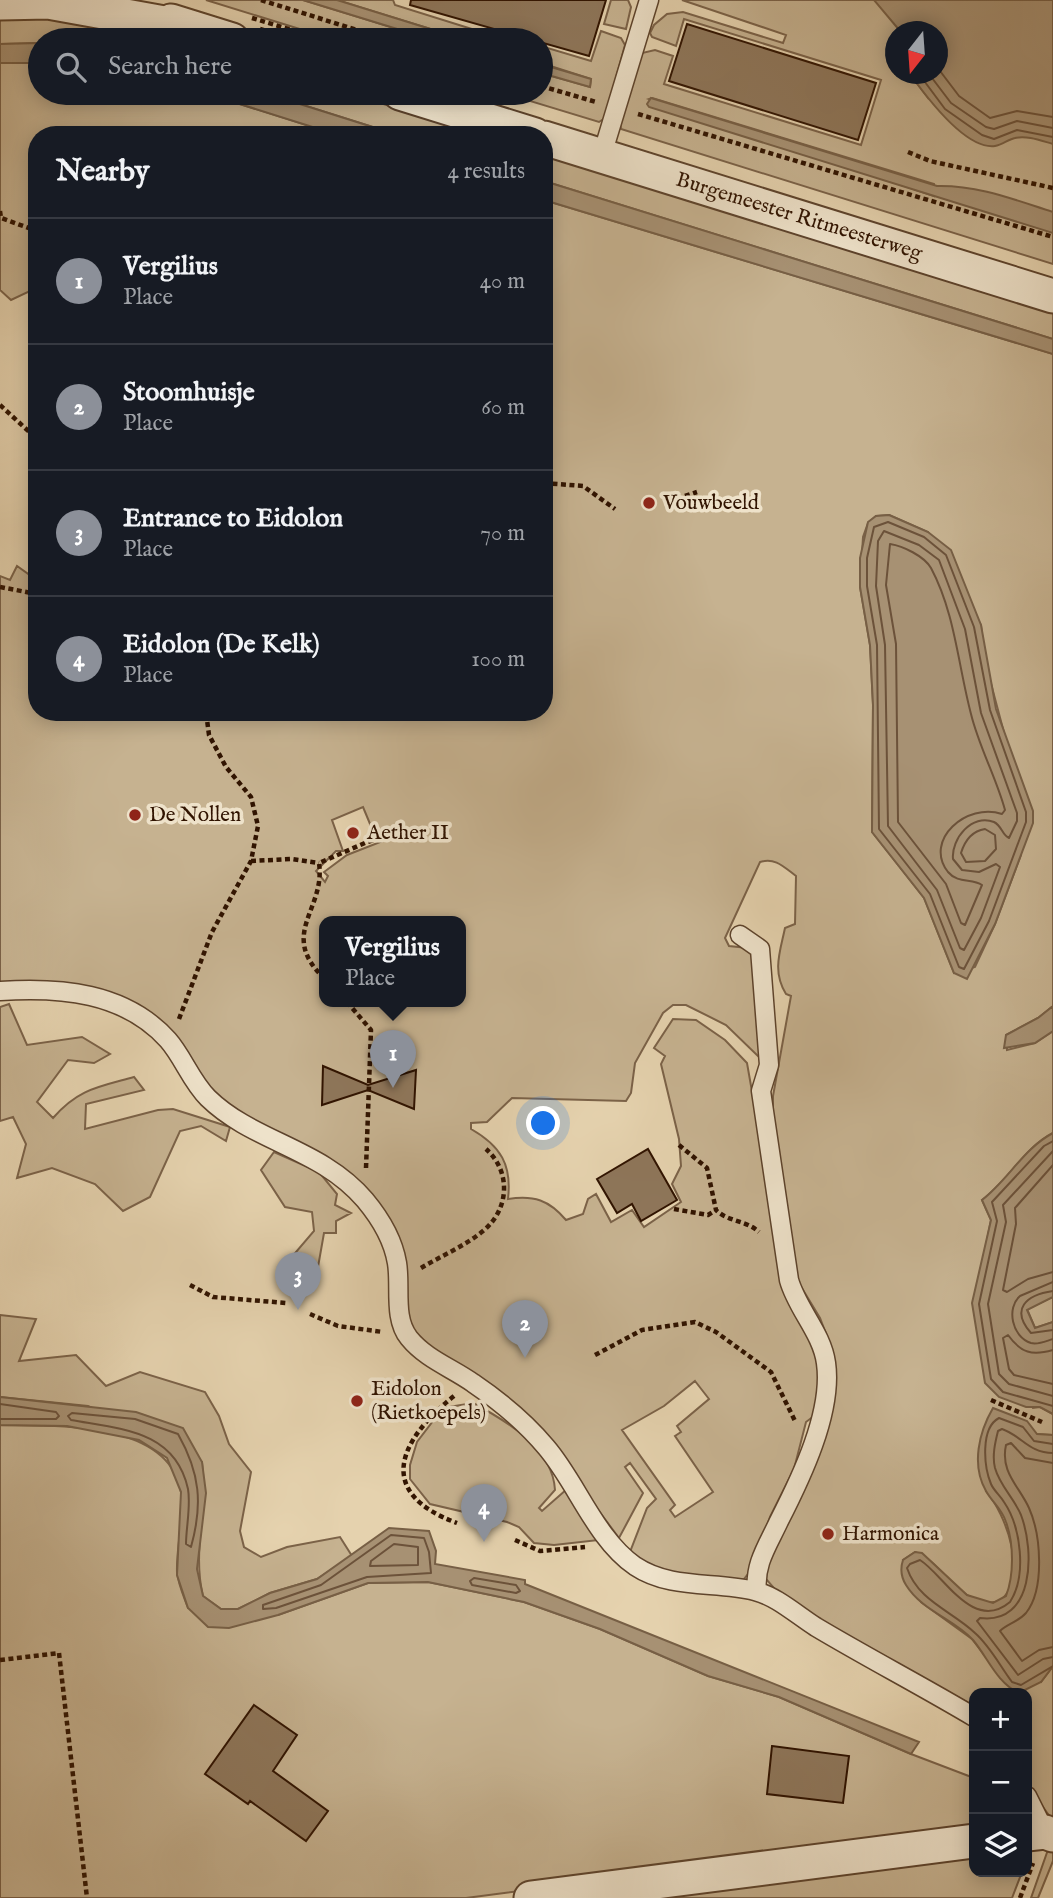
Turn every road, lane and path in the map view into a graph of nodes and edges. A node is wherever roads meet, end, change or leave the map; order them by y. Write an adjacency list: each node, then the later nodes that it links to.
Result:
1 (100, 0): 5 (street)
2 (261, 0): 7 (path)
3 (649, 0): 10 (lane)
4 (0, 3): 5 (street)
5 (192, 28): 6 (street)
6 (239, 28)
7 (351, 28)
8 (553, 90): 10 (path)
9 (439, 105): 11 (street)
10 (616, 108): 14 (lane); 18 (path)
11 (506, 126)
12 (553, 141): 14 (street, Burgemeester Ritmeesterweg)
13 (908, 152): 15 (path)
14 (601, 155): 19 (street, Burgemeester Ritmeesterweg)
15 (1053, 188)
16 (0, 211): 17 (path)
17 (28, 228)
18 (1053, 237)
19 (1053, 296)
20 (0, 405): 21 (path)
21 (28, 431)
22 (553, 484): 25 (path)
23 (697, 492): 24 (path)
24 (685, 496)
25 (615, 509)
26 (0, 587): 27 (path)
27 (28, 592)
28 (207, 721): 30 (path)
29 (387, 835): 31 (path)
30 (251, 861): 31 (path); 36 (path)
31 (319, 863): 33 (path)
32 (740, 935): 42 (lane)
33 (319, 974)
34 (0, 991): 36 (lane)
35 (351, 1007): 39 (path)
36 (171, 1043): 39 (lane)
37 (679, 1144): 41 (path)
38 (486, 1149): 43 (path)
39 (365, 1200): 43 (lane)
40 (674, 1209): 41 (path)
41 (716, 1210): 42 (path)
42 (786, 1260): 52 (lane)
43 (399, 1281): 47 (lane)
44 (190, 1285): 45 (path)
45 (286, 1303)
46 (310, 1314): 47 (path)
47 (408, 1337): 49 (lane)
48 (595, 1355): 52 (path)
49 (472, 1382): 53 (path); 55 (lane)
50 (991, 1400): 51 (path)
51 (1042, 1422)
52 (808, 1457): 56 (lane)
53 (457, 1523)
54 (515, 1540): 55 (path)
55 (617, 1549): 56 (lane)
56 (757, 1591): 58 (lane)
57 (0, 1660): 62 (path)
58 (969, 1714)
59 (1032, 1809): 60 (lane)
60 (1042, 1834)
61 (969, 1842): 63 (street)
62 (88, 1898)
63 (531, 1898)

